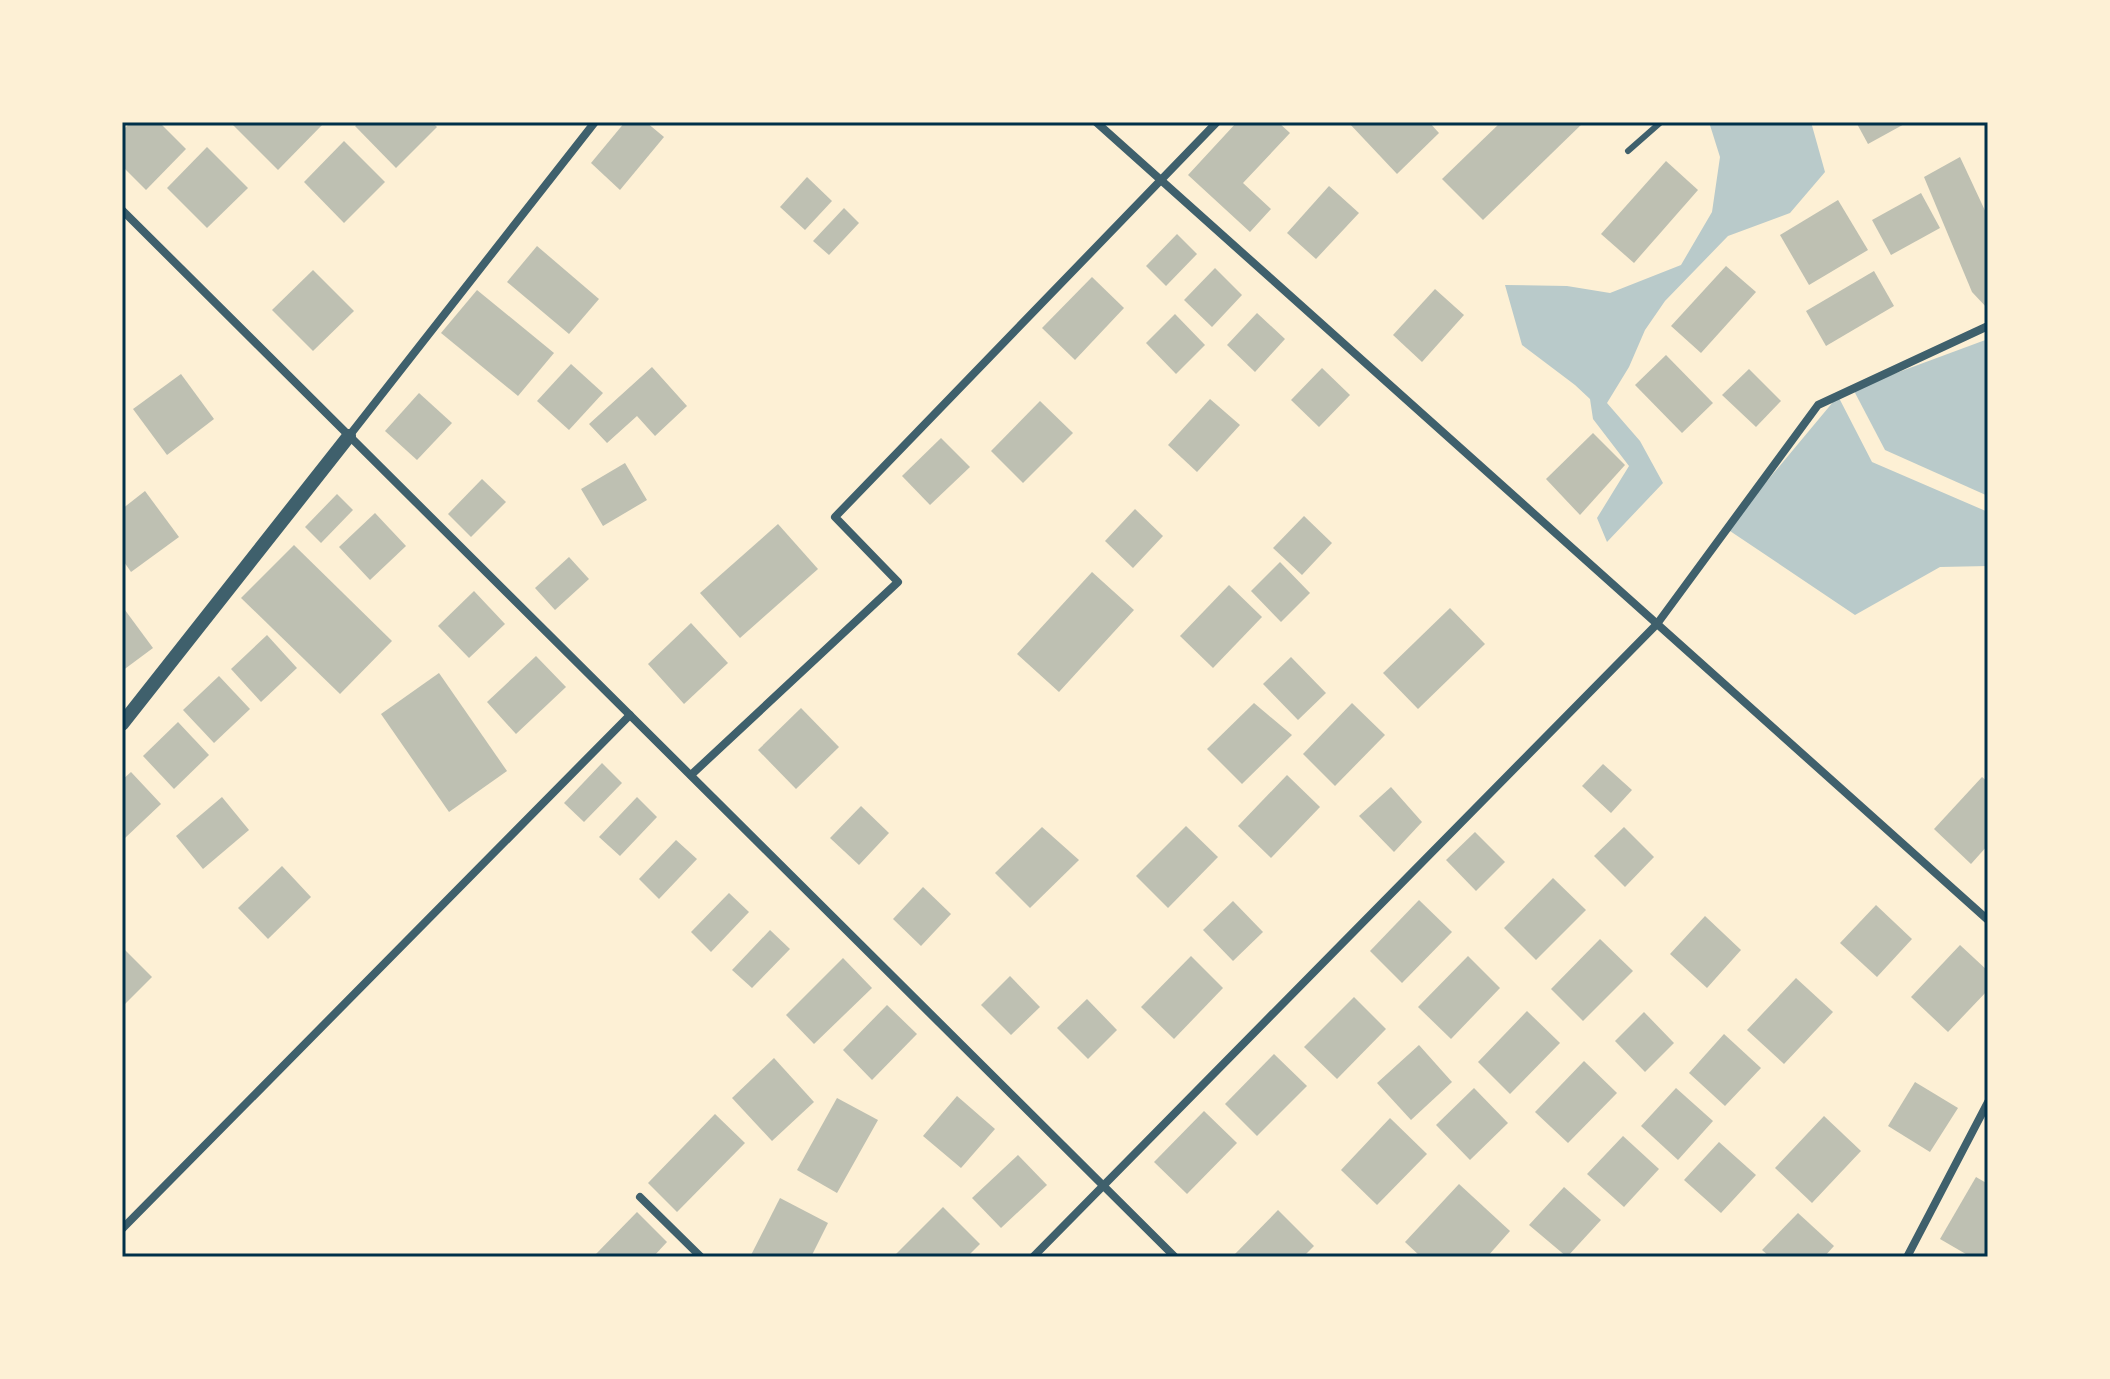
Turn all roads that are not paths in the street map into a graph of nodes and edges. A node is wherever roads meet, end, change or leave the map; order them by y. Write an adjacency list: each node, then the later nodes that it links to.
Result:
1 (595, 122): 9 (street)
2 (1096, 122): 6 (street)
3 (1217, 122): 6 (street)
4 (1661, 122): 5 (lane)
5 (1628, 151)
6 (1161, 180): 10 (street); 13 (street)
7 (122, 210): 9 (street)
8 (1988, 326): 10 (street)
9 (349, 436): 11 (street); 12 (street)
10 (1657, 624): 14 (street); 16 (street)
11 (630, 715): 13 (street); 18 (street)
12 (122, 724)
13 (691, 775): 16 (street)
14 (1988, 920)
15 (1988, 1102): 22 (street)
16 (1103, 1185): 20 (street); 21 (street)
17 (640, 1197): 19 (street)
18 (122, 1229)
19 (701, 1257)
20 (1033, 1257)
21 (1175, 1257)
22 (1907, 1257)

